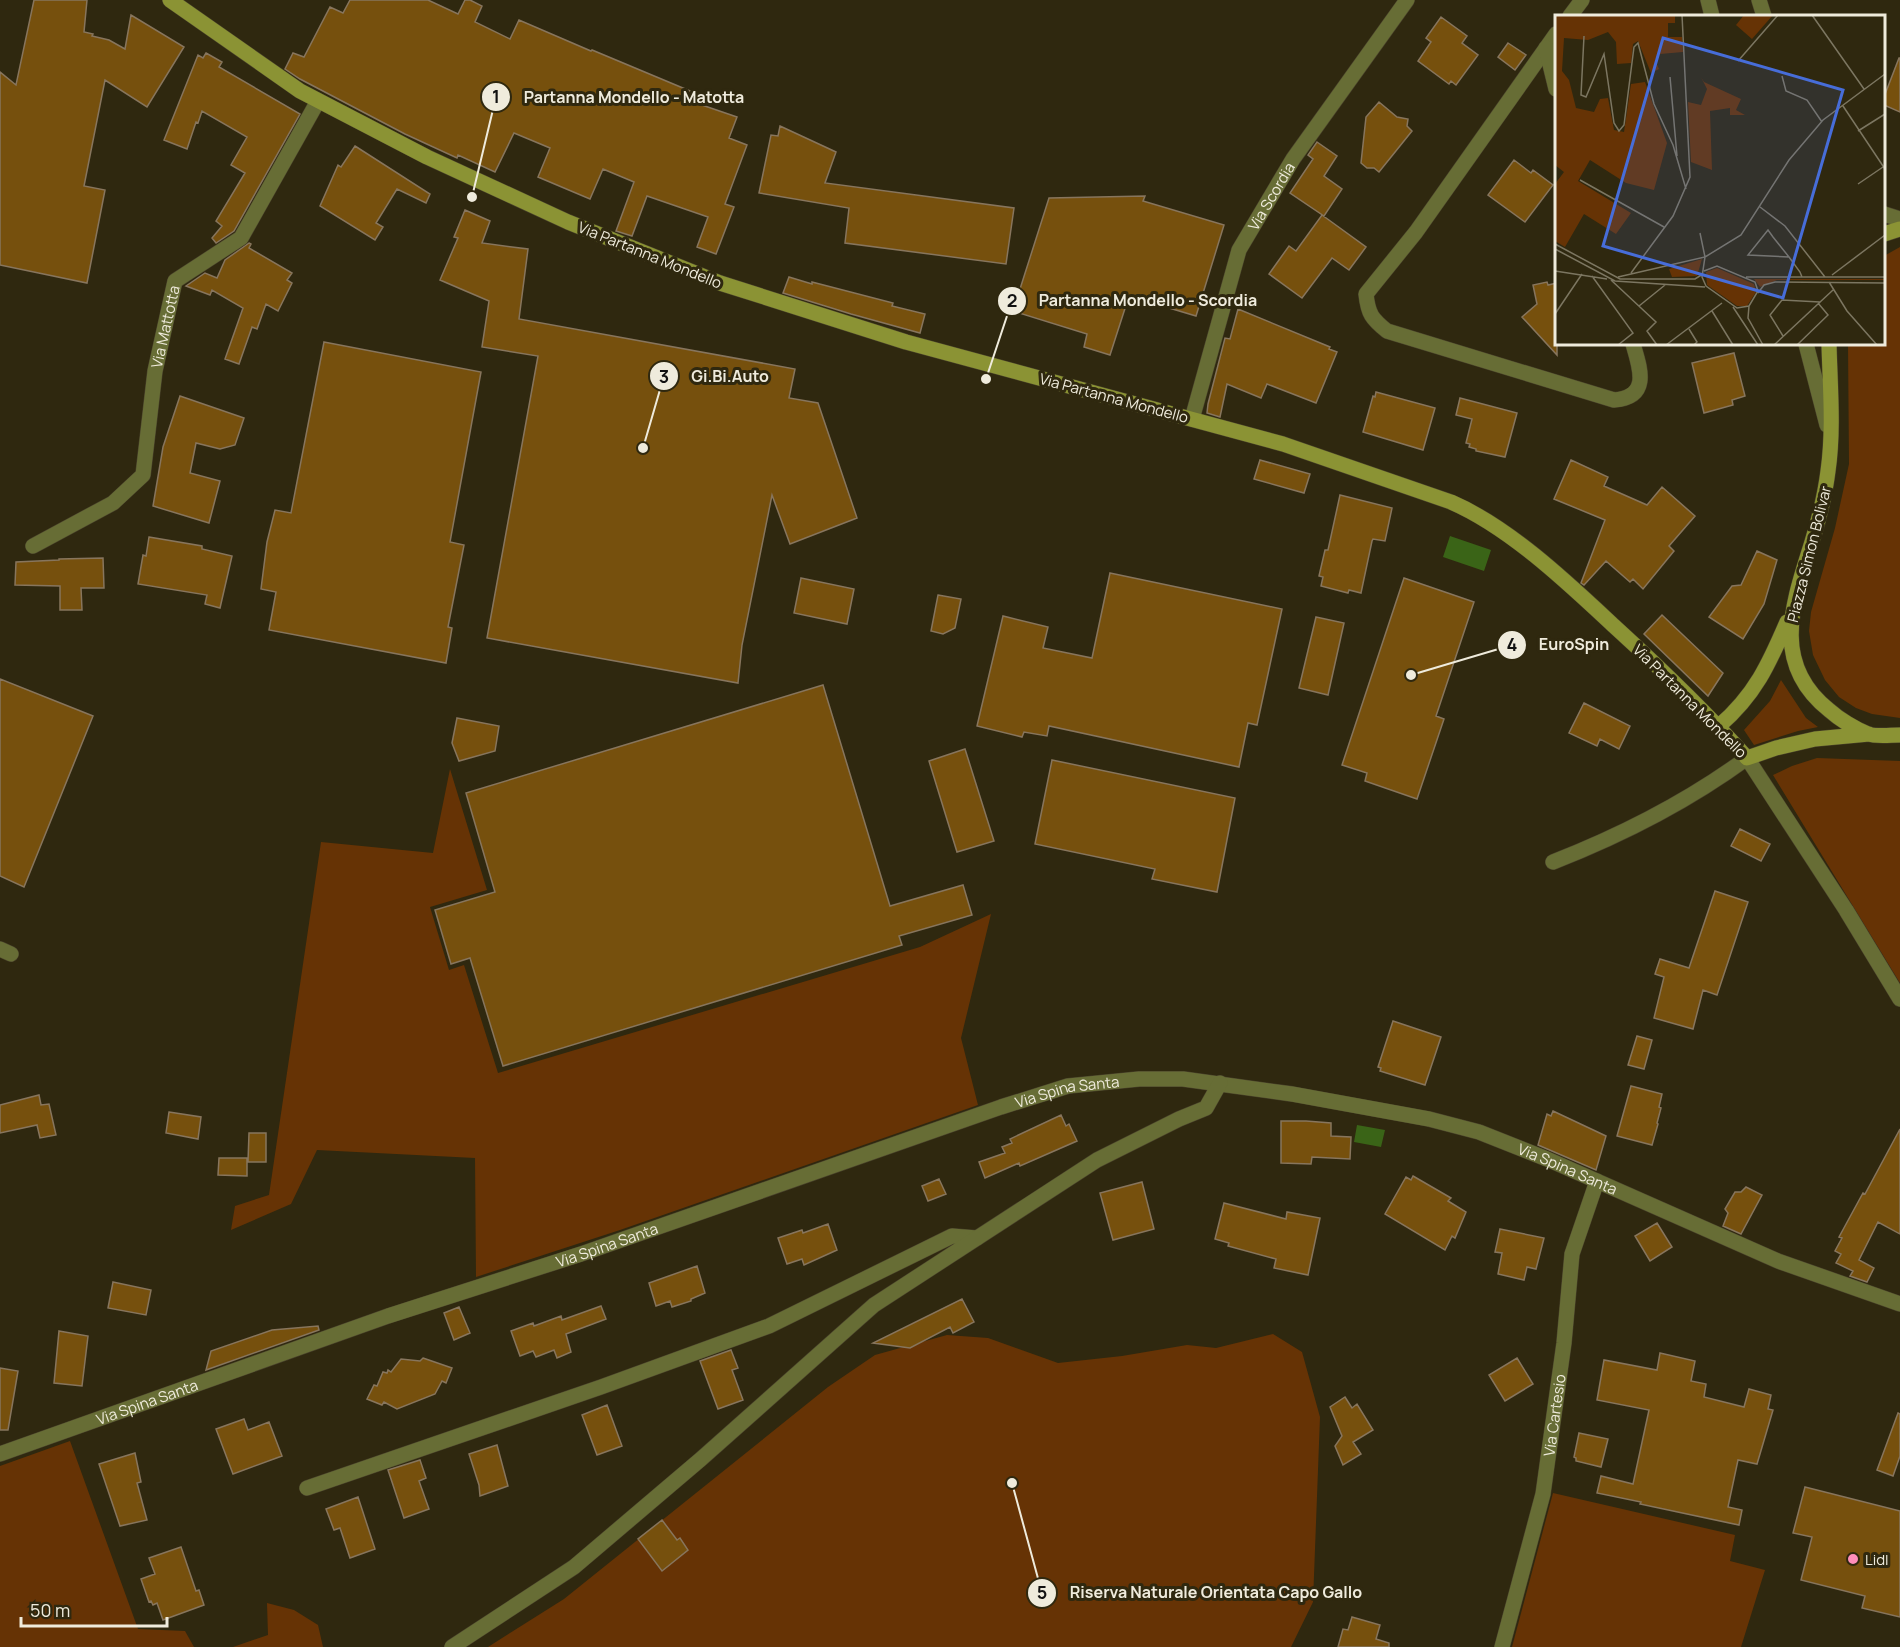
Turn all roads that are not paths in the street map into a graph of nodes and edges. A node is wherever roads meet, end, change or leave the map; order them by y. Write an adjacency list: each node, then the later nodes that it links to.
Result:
1 (170, 0): 12 (main road, Via Partanna Mondello)
2 (1407, 0): 20 (street, Via Scordia)
3 (1582, 0): 6 (street)
4 (1708, 0): 7 (street)
5 (1759, 0): 8 (street)
6 (1571, 15)
7 (1712, 15)
8 (1764, 15)
9 (1555, 37): 10 (street)
10 (1546, 48): 11 (street); 17 (street)
11 (1555, 82)
12 (318, 101): 20 (main road, Via Partanna Mondello); 22 (street, Via Mattotta)
13 (1885, 214): 14 (street)
14 (1900, 219)
15 (1900, 228): 16 (main road)
16 (1885, 234)
17 (1633, 345)
18 (1806, 345): 21 (street)
19 (1829, 345): 21 (main road, Piazza Simon Bolivar)
20 (1192, 419): 24 (main road, Via Partanna Mondello)
21 (1831, 446): 23 (main road, Piazza Simon Bolivar)
22 (33, 546)
23 (1792, 611): 24 (main road); 25 (main road, Piazza Simon Bolivar)
24 (1719, 726): 27 (main road, Via Partanna Mondello)
25 (1869, 734): 26 (main road, Piazza Simon Bolivar); 27 (main road)
26 (1897, 736)
27 (1747, 758): 28 (street); 29 (street, Via Partanna Mondello)
28 (1553, 862)
29 (1900, 999)
30 (1220, 1083): 31 (street, Via Spina Santa); 32 (street); 34 (street, Via Spina Santa)
31 (1597, 1181): 33 (street, Via Spina Santa); 37 (street, Via Cartesio)
32 (977, 1238): 35 (street); 36 (street)
33 (1900, 1304)
34 (0, 1454)
35 (307, 1488)
36 (452, 1647)
37 (1502, 1647)

